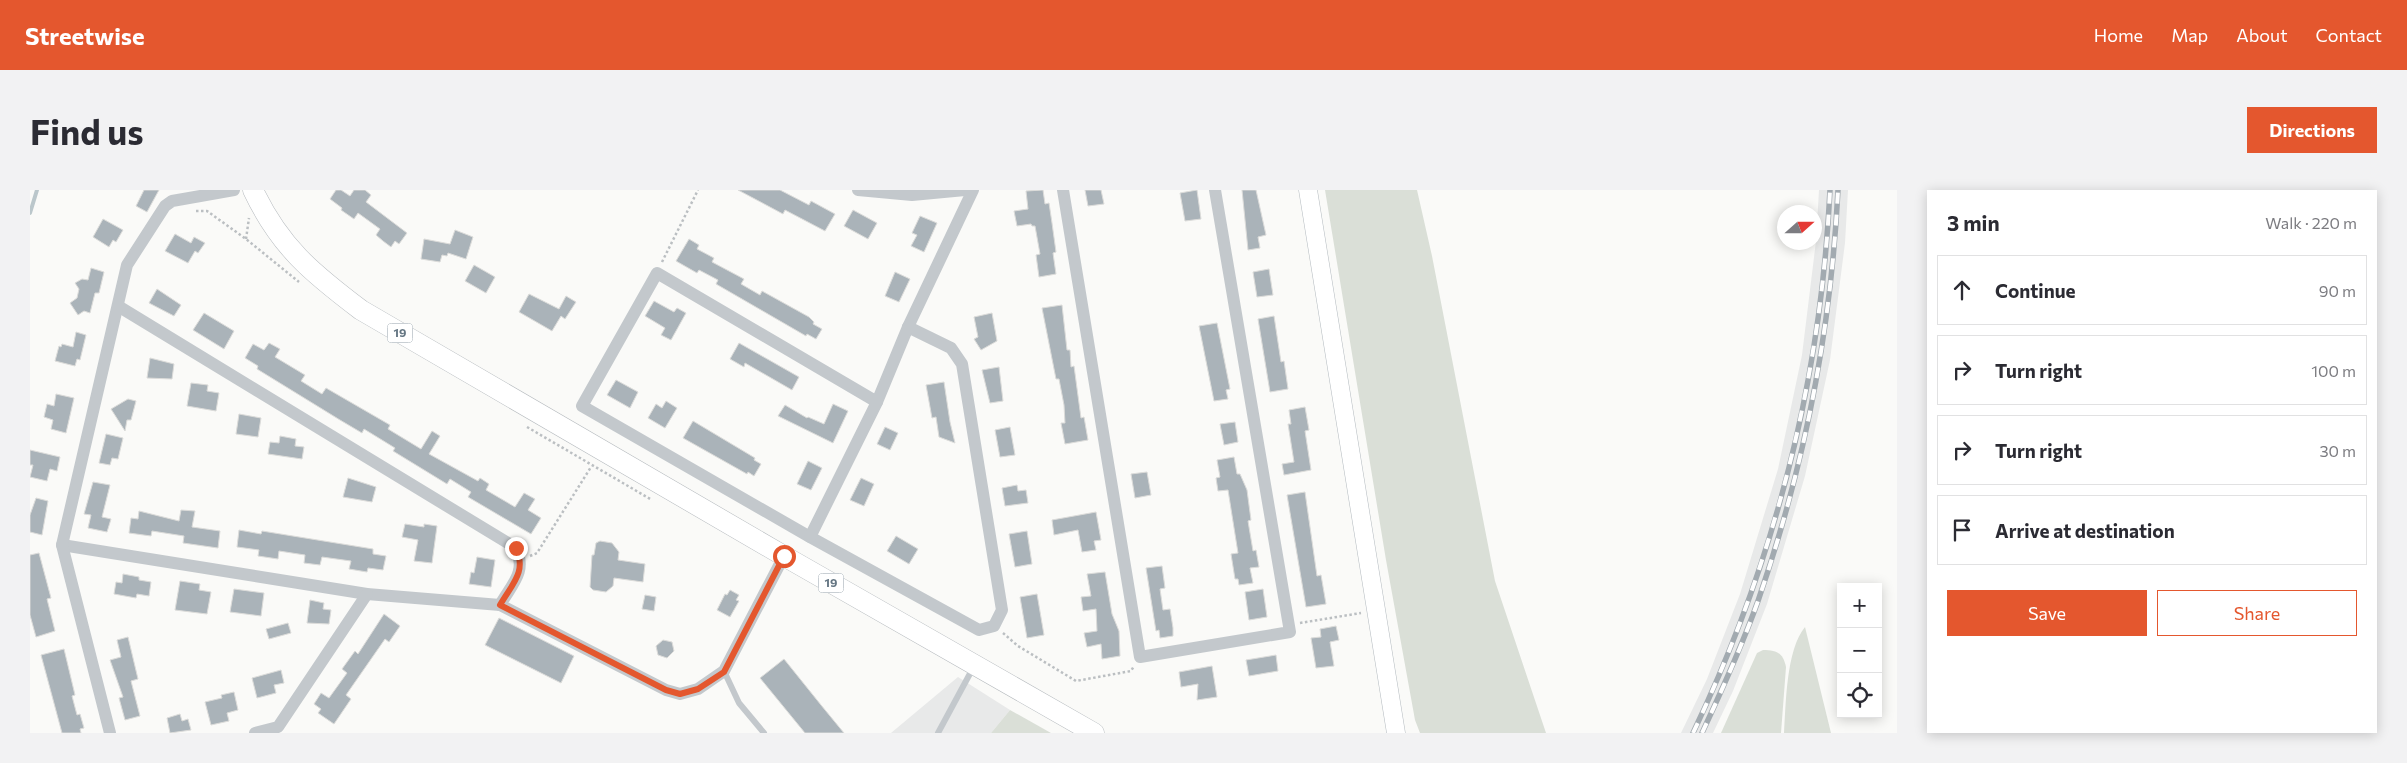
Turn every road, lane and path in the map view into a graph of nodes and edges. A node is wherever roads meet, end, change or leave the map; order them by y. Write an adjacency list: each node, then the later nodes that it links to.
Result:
1 (234, 190): 13 (street)
2 (253, 190): 19 (main road, 19)
3 (698, 190): 12 (path)
4 (858, 190): 5 (street)
5 (966, 190)
6 (973, 190): 14 (street)
7 (1064, 190): 26 (street)
8 (1215, 190): 24 (street)
9 (1308, 190): 23 (street)
10 (190, 211): 11 (path)
11 (246, 238)
12 (657, 273): 15 (street); 17 (street)
13 (118, 306): 18 (street); 20 (street)
14 (908, 327): 15 (street); 25 (street)
15 (876, 402): 17 (street)
16 (592, 467): 20 (path)
17 (810, 537): 25 (street)
18 (62, 545): 21 (street); 29 (street)
19 (784, 556): 27 (main road, 19); 28 (street)
20 (522, 560): 22 (street)
21 (367, 594): 22 (street); 30 (street)
22 (500, 605): 28 (street)
23 (1376, 611): 24 (path); 34 (street)
24 (1289, 625): 26 (street)
25 (994, 626): 26 (path)
26 (1140, 657)
27 (975, 665): 32 (lane); 33 (main road, 19)
28 (724, 672): 31 (lane)
29 (110, 733)
30 (255, 733)
31 (764, 733)
32 (938, 733)
33 (1094, 733)
34 (1396, 733)

